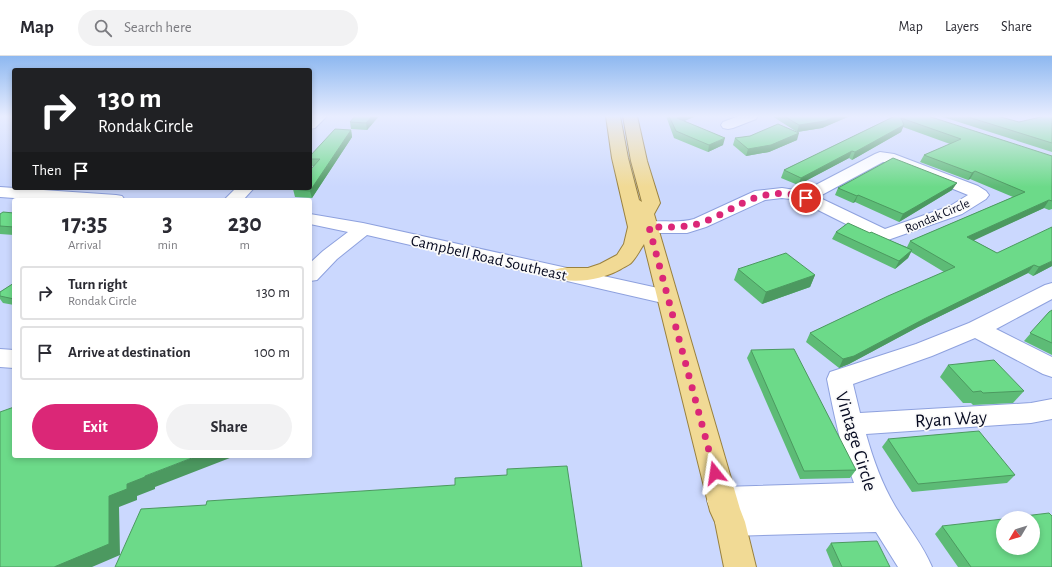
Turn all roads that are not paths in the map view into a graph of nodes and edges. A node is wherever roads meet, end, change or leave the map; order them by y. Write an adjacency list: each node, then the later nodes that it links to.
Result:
1 (617, 140): 8 (main road)
2 (635, 140): 10 (main road)
3 (244, 190): 7 (street)
4 (0, 192): 6 (street)
5 (802, 196): 5 (street, Rondak Circle); 10 (street, Rondak Circle)
6 (87, 198)
7 (235, 198)
8 (630, 201): 10 (main road); 13 (main road)
9 (312, 219): 11 (street, Campbell Road Southeast)
10 (647, 220): 15 (main road)
11 (363, 229): 12 (street); 13 (street, Campbell Road Southeast)
12 (312, 273)
13 (561, 274): 15 (street, Campbell Road Southeast)
14 (1052, 290): 16 (street, Vintage Circle)
15 (667, 297): 23 (main road)
16 (978, 329): 19 (street); 21 (street, Vintage Circle)
17 (0, 358): 18 (street)
18 (12, 359)
19 (1052, 368)
20 (1052, 409): 21 (street, Ryan Way)
21 (850, 424): 22 (street, Vintage Circle)
22 (879, 506): 23 (street); 25 (street, Vintage Circle)
23 (726, 512): 24 (main road)
24 (740, 567)
25 (916, 567)

